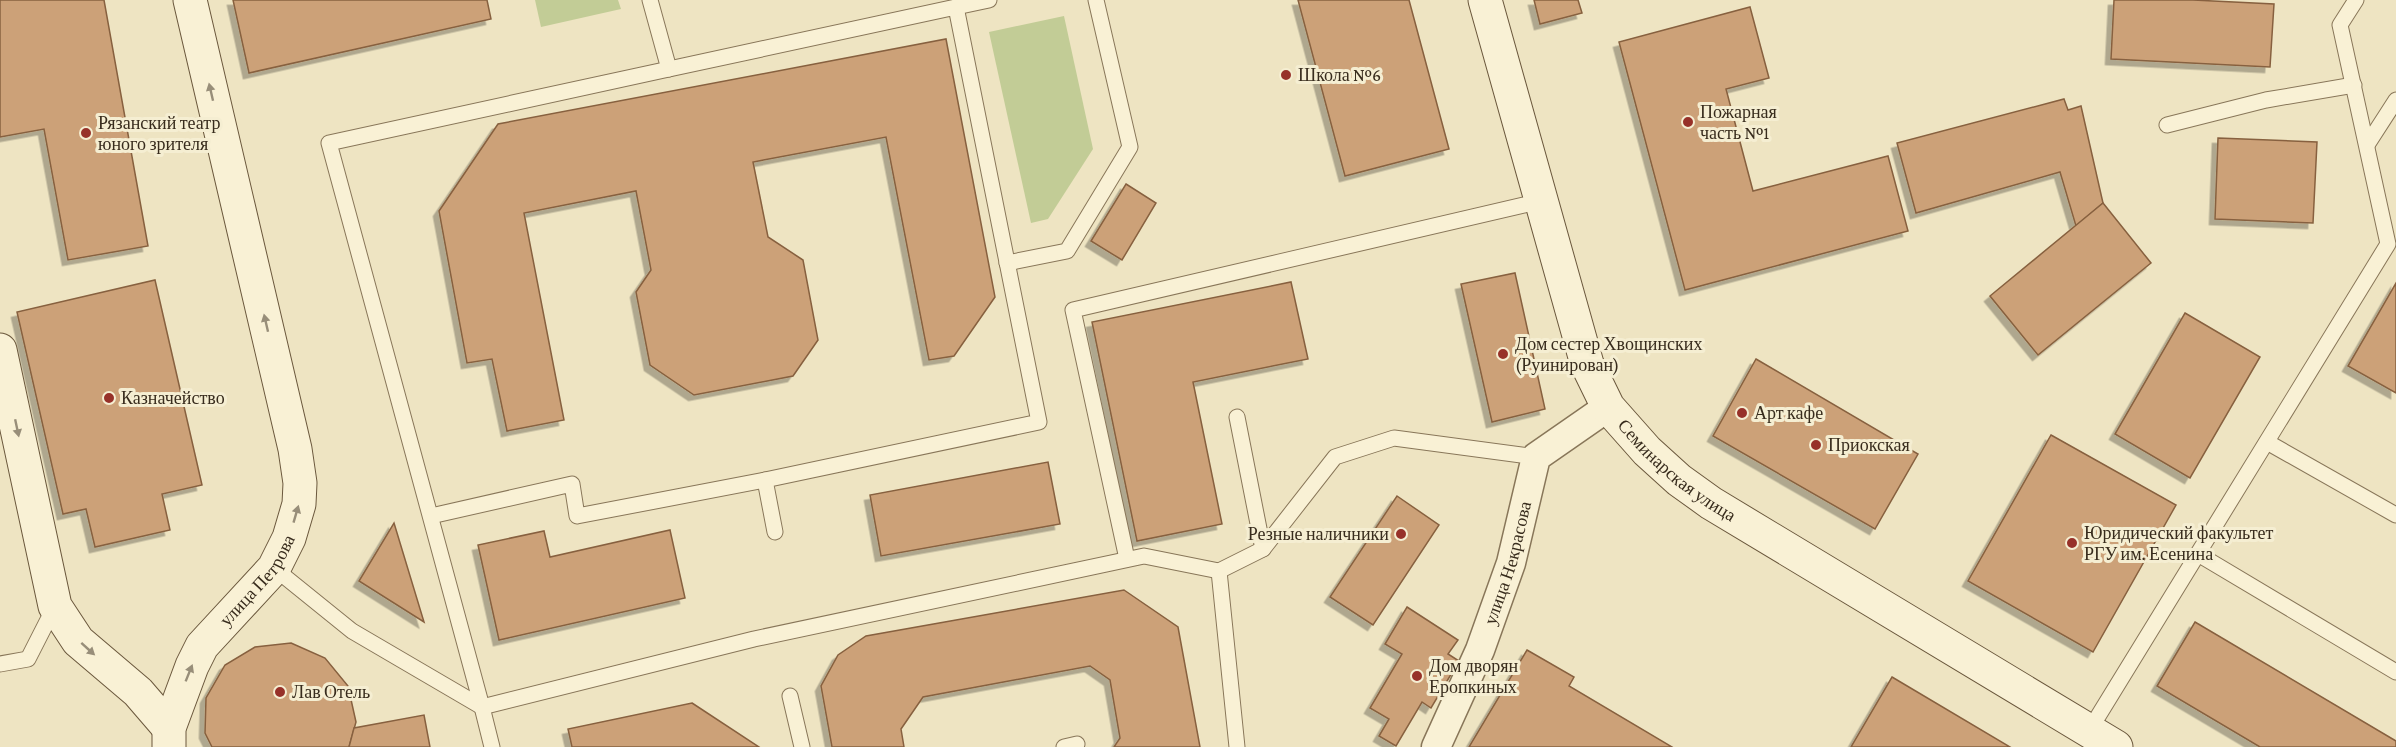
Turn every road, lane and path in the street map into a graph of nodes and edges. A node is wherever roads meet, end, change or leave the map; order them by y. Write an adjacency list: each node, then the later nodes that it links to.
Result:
1 (190, 0): 27 (main road, улица Петрова, one-way to 1)
2 (650, 0): 8 (lane)
3 (989, 0): 7 (lane)
4 (1095, 0): 14 (lane)
5 (1485, 0): 13 (main road, Семинарская улица)
6 (2356, 0): 9 (lane)
7 (956, 7): 8 (lane); 14 (lane)
8 (669, 69): 22 (lane)
9 (2354, 85): 11 (lane); 12 (lane)
10 (2396, 100): 12 (lane)
11 (2167, 125)
12 (2367, 145): 18 (lane)
13 (1541, 201): 16 (main road, Семинарская улица); 26 (lane)
14 (1007, 263): 20 (lane)
15 (0, 350): 29 (main road, улица Петрова, one-way to 29)
16 (1608, 407): 19 (street); 35 (main road, Семинарская улица)
17 (1237, 417): 24 (lane)
18 (2267, 442): 21 (lane); 25 (lane)
19 (1536, 457): 24 (lane); 39 (street, улица Некрасова)
20 (765, 480): 22 (lane); 23 (lane)
21 (2396, 515)
22 (431, 516): 33 (lane)
23 (776, 532)
24 (1263, 549): 28 (lane)
25 (2198, 554): 31 (lane); 35 (lane)
26 (1127, 559): 28 (lane); 33 (lane)
27 (274, 568): 33 (lane); 34 (main road, улица Петрова, one-way to 27)
28 (1219, 571): 38 (lane)
29 (55, 606): 30 (lane); 34 (main road, улица Петрова, one-way to 34)
30 (0, 664)
31 (2396, 672)
32 (790, 696): 37 (lane)
33 (482, 707): 36 (lane)
34 (169, 738)
35 (2103, 739)
36 (492, 747)
37 (802, 747)
38 (1237, 747)
39 (1436, 747)

